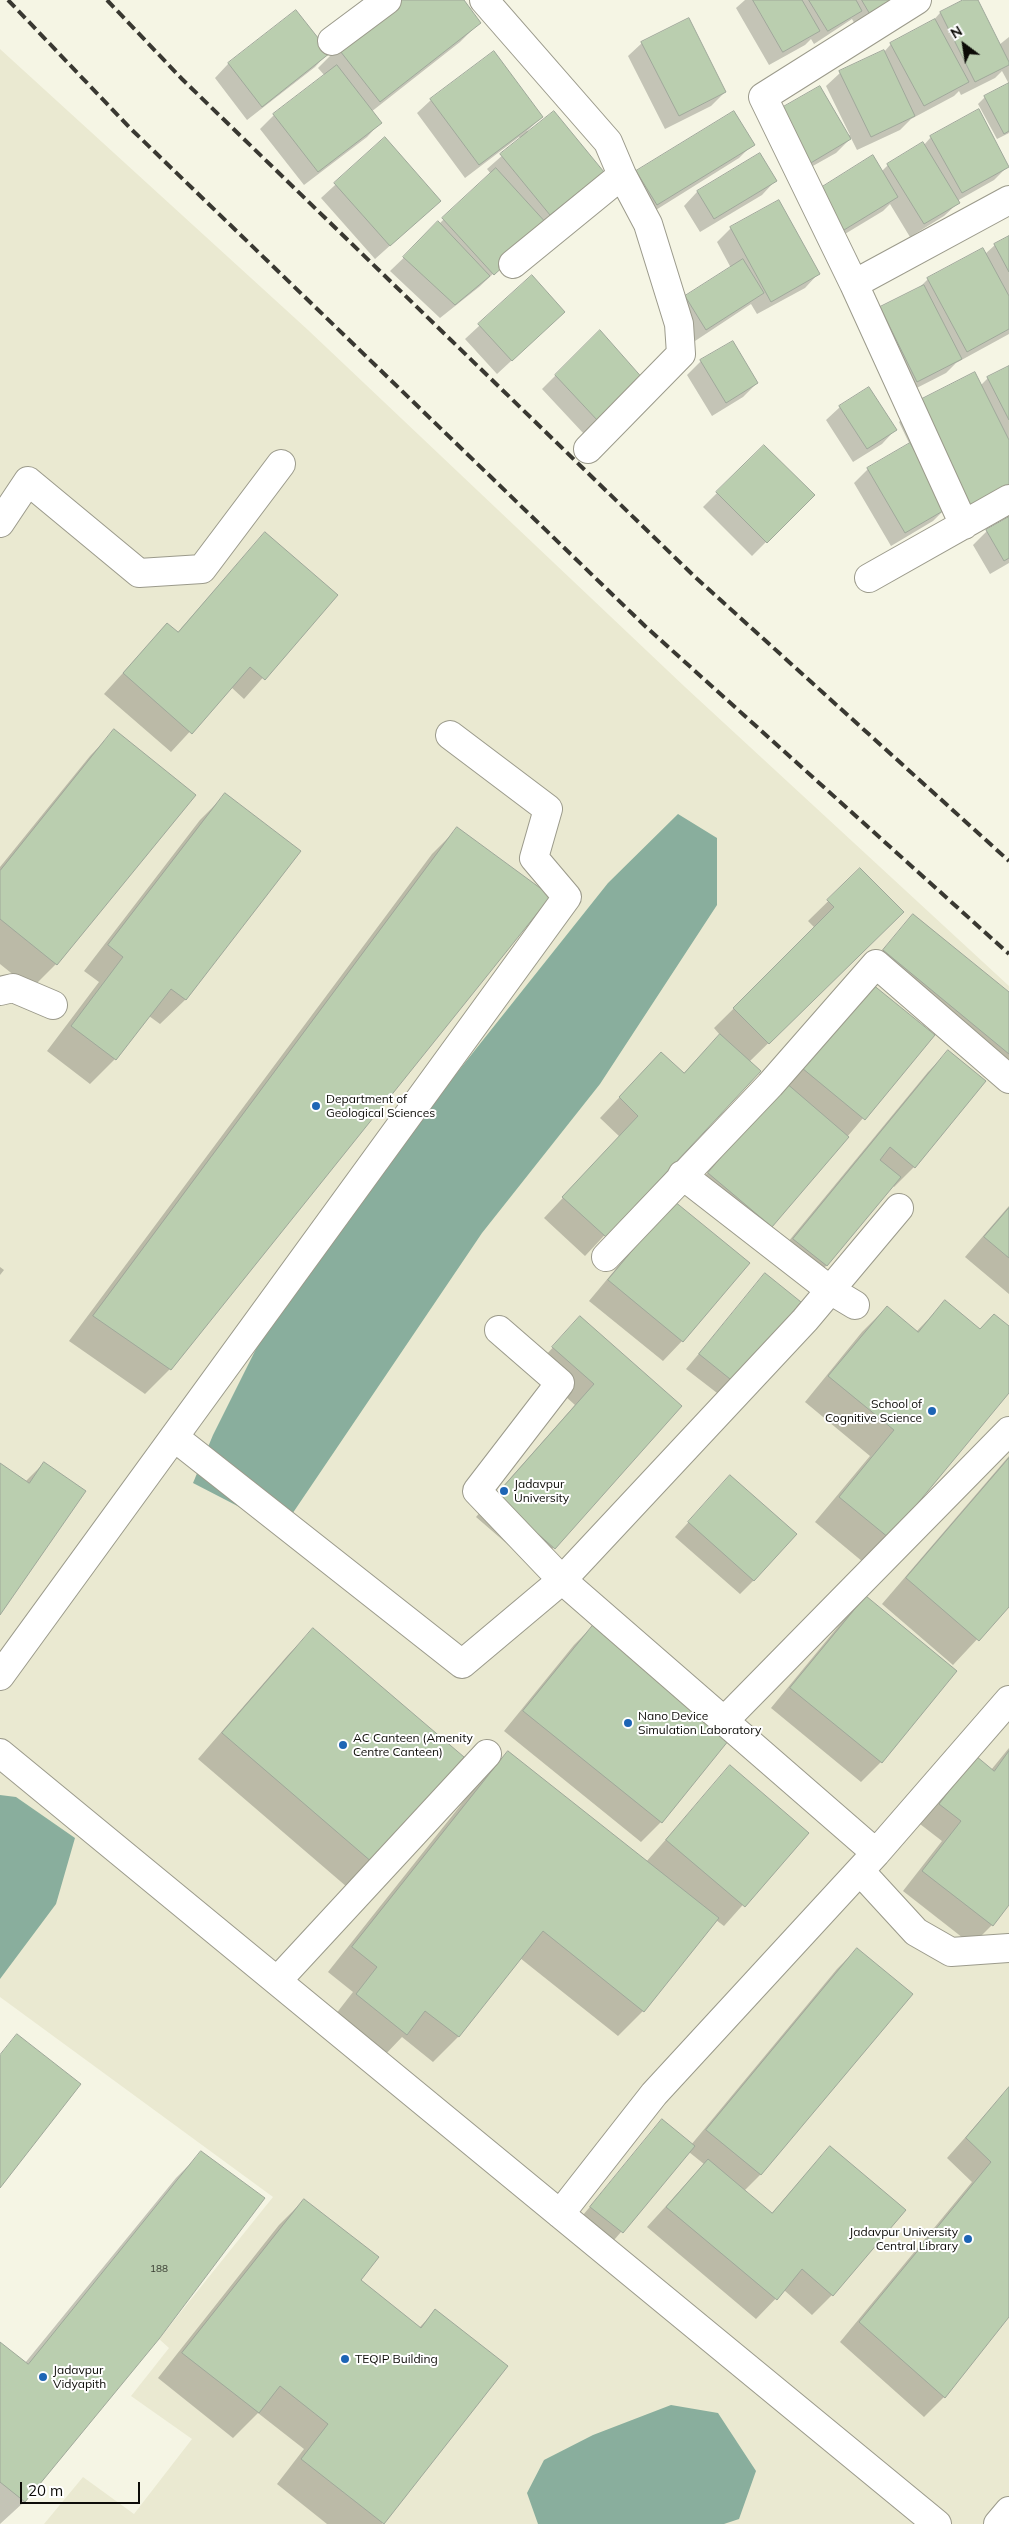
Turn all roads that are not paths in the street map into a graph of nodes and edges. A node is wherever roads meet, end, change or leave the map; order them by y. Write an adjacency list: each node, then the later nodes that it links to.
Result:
1 (386, 0): 4 (street)
2 (484, 0): 5 (street)
3 (917, 0): 8 (street)
4 (332, 41)
5 (622, 175): 7 (street); 9 (street)
6 (1009, 200): 8 (street)
7 (513, 264)
8 (854, 284): 13 (street)
9 (588, 449)
10 (282, 464): 12 (street)
11 (1009, 499): 13 (street)
12 (0, 523)
13 (964, 525): 14 (street)
14 (869, 578)
15 (450, 735): 26 (street)
16 (0, 991): 17 (street)
17 (53, 1006)
18 (1009, 1079): 19 (street)
19 (682, 1175): 21 (street); 22 (street)
20 (899, 1208): 22 (street)
21 (606, 1257)
22 (830, 1290): 23 (street); 27 (street)
23 (855, 1305)
24 (499, 1330): 27 (street)
25 (1009, 1432): 30 (street)
26 (174, 1437): 27 (street); 28 (street)
27 (562, 1580): 30 (street)
28 (0, 1676)
29 (1009, 1700): 33 (street)
30 (724, 1721): 33 (street)
31 (0, 1753): 35 (street)
32 (487, 1754): 35 (street)
33 (868, 1862): 34 (street); 36 (street)
34 (1009, 1948)
35 (277, 1981): 36 (street)
36 (560, 2214): 38 (street)
37 (1009, 2511): 39 (street)
38 (937, 2524)
39 (998, 2524)

